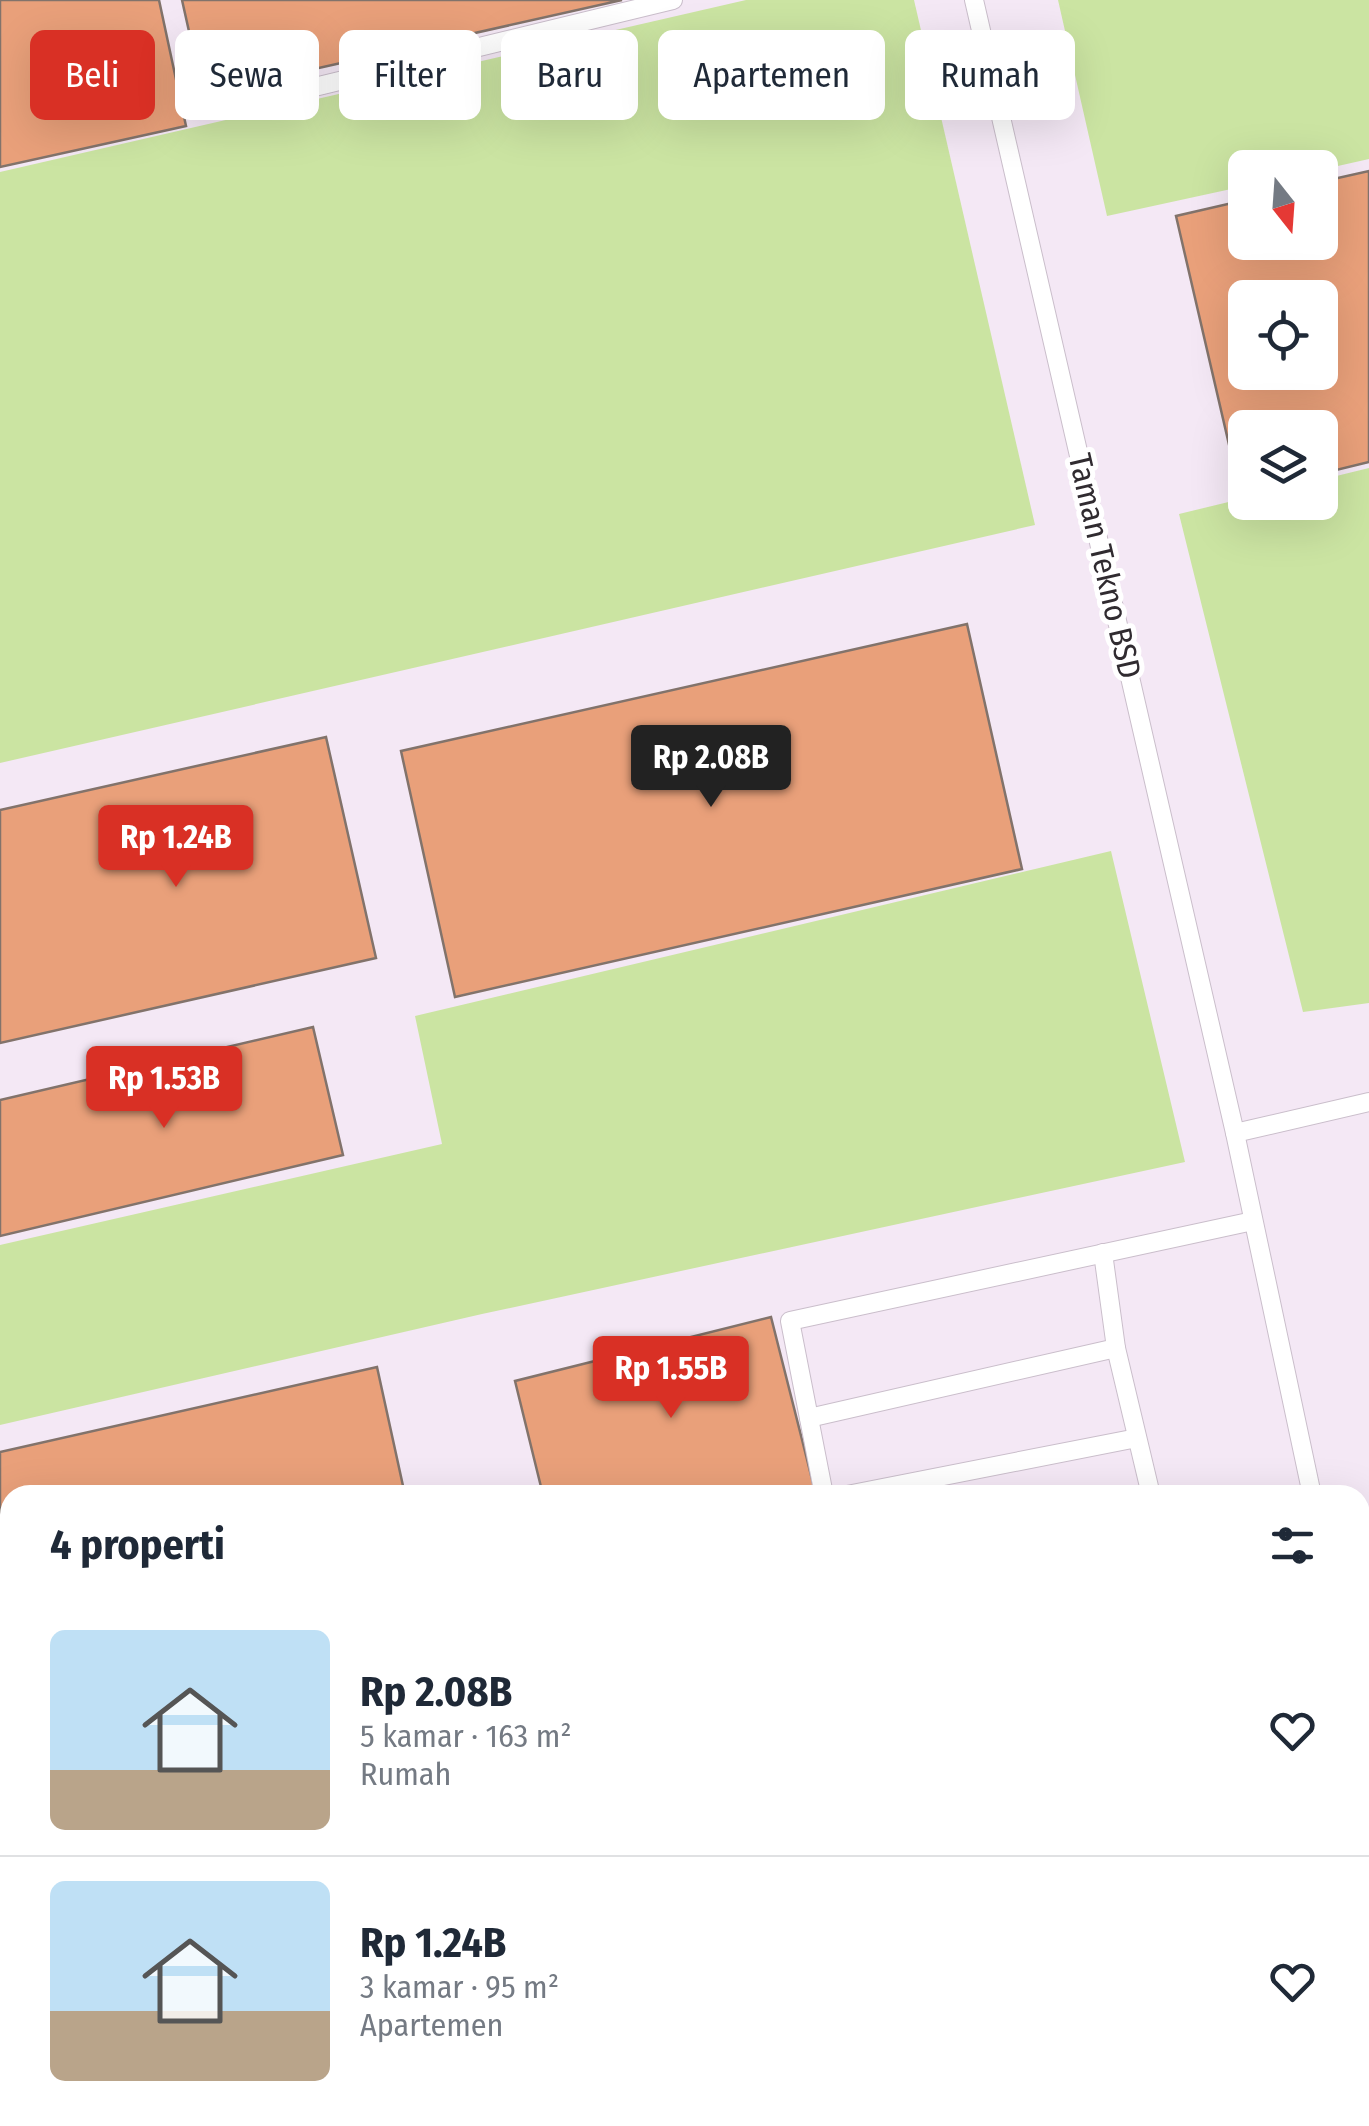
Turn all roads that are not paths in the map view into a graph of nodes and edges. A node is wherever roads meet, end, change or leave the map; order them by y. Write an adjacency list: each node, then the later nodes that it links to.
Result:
1 (672, 0): 3 (lane)
2 (974, 0): 5 (lane, Taman Tekno BSD)
3 (319, 86)
4 (1369, 1102): 5 (lane)
5 (1235, 1133): 6 (lane, Taman Tekno BSD)
6 (1253, 1221): 7 (lane); 14 (lane, Taman Tekno BSD)
7 (1103, 1254): 8 (lane); 9 (lane)
8 (1116, 1348): 9 (lane); 10 (lane)
9 (809, 1418): 11 (lane)
10 (1137, 1438): 12 (lane); 13 (lane)
11 (822, 1485)
12 (898, 1485)
13 (1149, 1485)
14 (1310, 1485)

